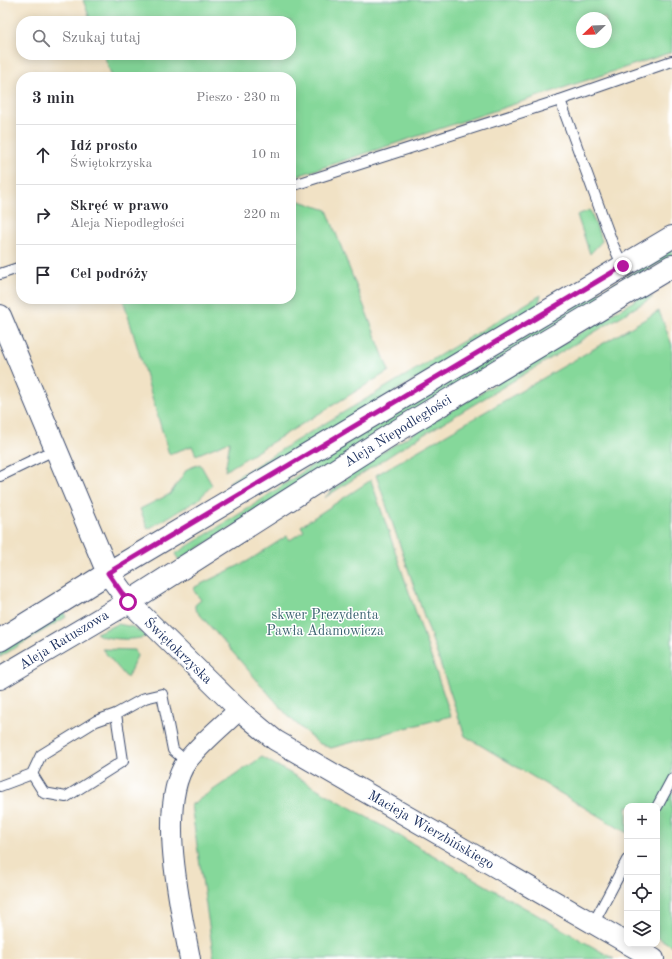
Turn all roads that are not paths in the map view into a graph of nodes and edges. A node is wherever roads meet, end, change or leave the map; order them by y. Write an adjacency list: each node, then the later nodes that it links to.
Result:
1 (672, 61): 2 (lane)
2 (560, 100): 3 (lane); 5 (lane)
3 (296, 184)
4 (672, 237): 5 (street, Aleja Niepodległości)
5 (623, 266): 12 (street, Aleja Niepodległości)
6 (672, 266): 13 (street, Aleja Niepodległości)
7 (16, 269): 8 (lane)
8 (0, 274)
9 (0, 316): 10 (street, Świętokrzyska)
10 (56, 449): 11 (lane); 12 (street, Świętokrzyska)
11 (0, 476)
12 (108, 573): 13 (street, Świętokrzyska); 14 (street)
13 (128, 602): 15 (street, Aleja Ratuszowa); 16 (street, Świętokrzyska)
14 (0, 640)
15 (0, 678)
16 (239, 710): 18 (street); 24 (street, Macieja Wierzbińskiego)
17 (116, 714): 18 (lane); 19 (lane); 19 (lane)
18 (187, 762): 27 (street)
19 (32, 774): 21 (lane)
20 (672, 780): 22 (lane)
21 (0, 786)
22 (659, 803)
23 (624, 866): 24 (lane)
24 (593, 924): 25 (street, Macieja Wierzbińskiego)
25 (624, 942)
26 (633, 947): 28 (street, Macieja Wierzbińskiego)
27 (190, 959)
28 (654, 959)

